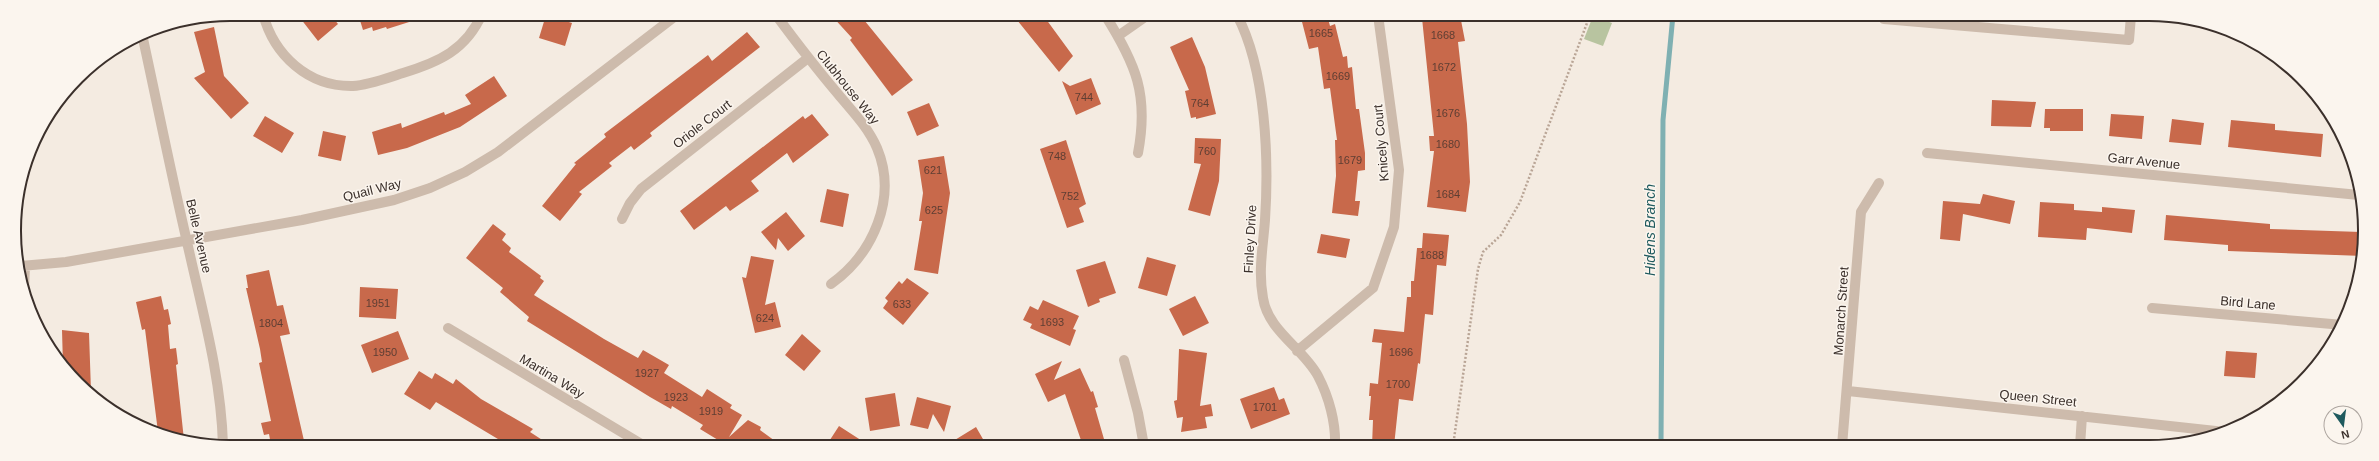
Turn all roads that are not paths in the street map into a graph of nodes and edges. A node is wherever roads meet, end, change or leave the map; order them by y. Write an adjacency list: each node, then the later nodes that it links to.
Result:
1 (266, 21): 2 (street)
2 (479, 21)
3 (669, 21): 19 (street, Quail Way)
4 (781, 21): 13 (street, Clubhouse Way)
5 (1109, 21): 11 (street)
6 (1139, 21): 11 (street)
7 (1240, 21): 25 (street, Finley Drive)
8 (1379, 21): 25 (street, Knicely Court)
9 (1927, 21): 10 (street)
10 (2131, 21)
11 (1118, 36): 14 (street)
12 (143, 40): 19 (street, Belle Avenue)
13 (808, 58): 18 (street, Oriole Court); 21 (street, Clubhouse Way)
14 (1138, 153)
15 (1927, 153): 17 (street, Garr Avenue)
16 (1879, 183): 27 (street, Monarch Street)
17 (2355, 195)
18 (622, 219)
19 (186, 240): 20 (street, Quail Way); 30 (street, Belle Avenue)
20 (24, 266)
21 (831, 284)
22 (2152, 308): 23 (street, Bird Lane)
23 (2335, 324)
24 (448, 328): 31 (street, Martina Way)
25 (1297, 351): 33 (street, Finley Drive)
26 (1124, 360): 32 (street)
27 (1848, 391): 28 (street, Queen Street); 34 (street, Monarch Street)
28 (2082, 416): 29 (street, Queen Street); 35 (street)
29 (2211, 430)
30 (223, 440)
31 (633, 440)
32 (1143, 440)
33 (1335, 440)
34 (1843, 440)
35 (2080, 440)

